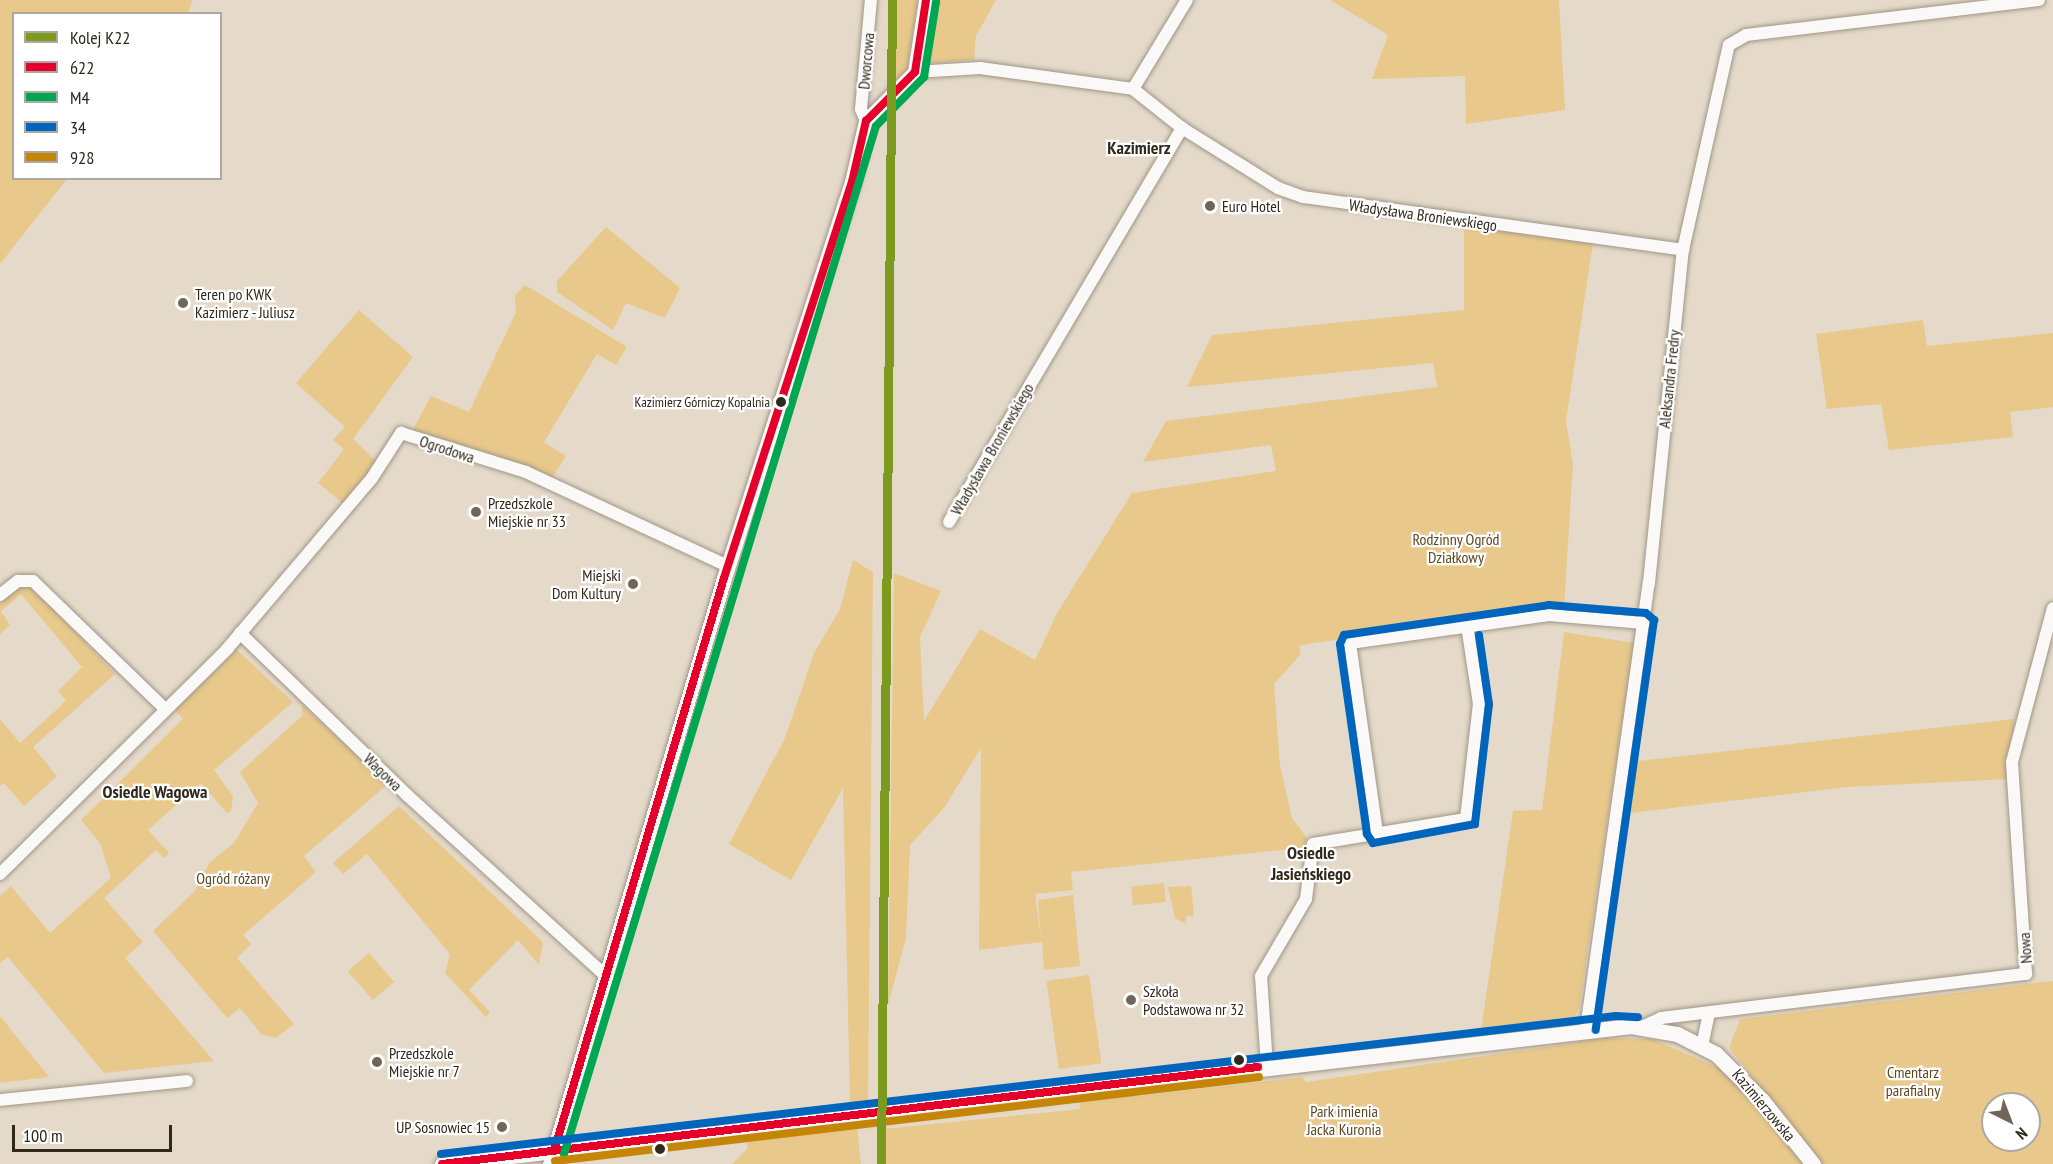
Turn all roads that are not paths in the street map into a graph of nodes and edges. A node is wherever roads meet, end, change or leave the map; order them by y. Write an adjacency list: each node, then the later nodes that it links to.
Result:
1 (871, 0): 7 (street, Dworcowa)
2 (926, 0): 5 (street)
3 (1187, 0): 6 (street)
4 (2039, 0): 9 (street, Aleksandra Fredry)
5 (915, 72): 6 (street, Władysława Broniewskiego); 7 (street)
6 (1132, 90): 8 (street, Władysława Broniewskiego)
7 (866, 121): 11 (street)
8 (1182, 128): 9 (street, Władysława Broniewskiego); 10 (street, Władysława Broniewskiego)
9 (1683, 250): 14 (street, Aleksandra Fredry)
10 (949, 522)
11 (728, 566): 16 (street, Ogrodowa); 20 (street)
12 (0, 595): 17 (street)
13 (2053, 608): 21 (street, Nowa)
14 (1644, 623): 15 (street); 23 (street, Aleksandra Fredry)
15 (1467, 626): 18 (street); 18 (street)
16 (240, 633): 17 (street); 20 (street, Wagowa)
17 (166, 710): 19 (street)
18 (1377, 833): 25 (street)
19 (0, 874)
20 (609, 979): 29 (street)
21 (1709, 1014): 22 (street, Nowa); 24 (street)
22 (1642, 1027): 23 (street, Kazimierzowska); 24 (street, Kazimierzowska)
23 (1586, 1029): 25 (street, Kazimierzowska)
24 (1702, 1046): 32 (street, Kazimierzowska)
25 (1267, 1066): 29 (street, Kazimierzowska)
26 (187, 1081): 27 (street)
27 (0, 1100)
28 (517, 1155): 29 (street, Kazimierzowska); 30 (street, Kazimierzowska); 31 (street)
29 (552, 1157)
30 (442, 1164)
31 (530, 1164)
32 (1813, 1164)

